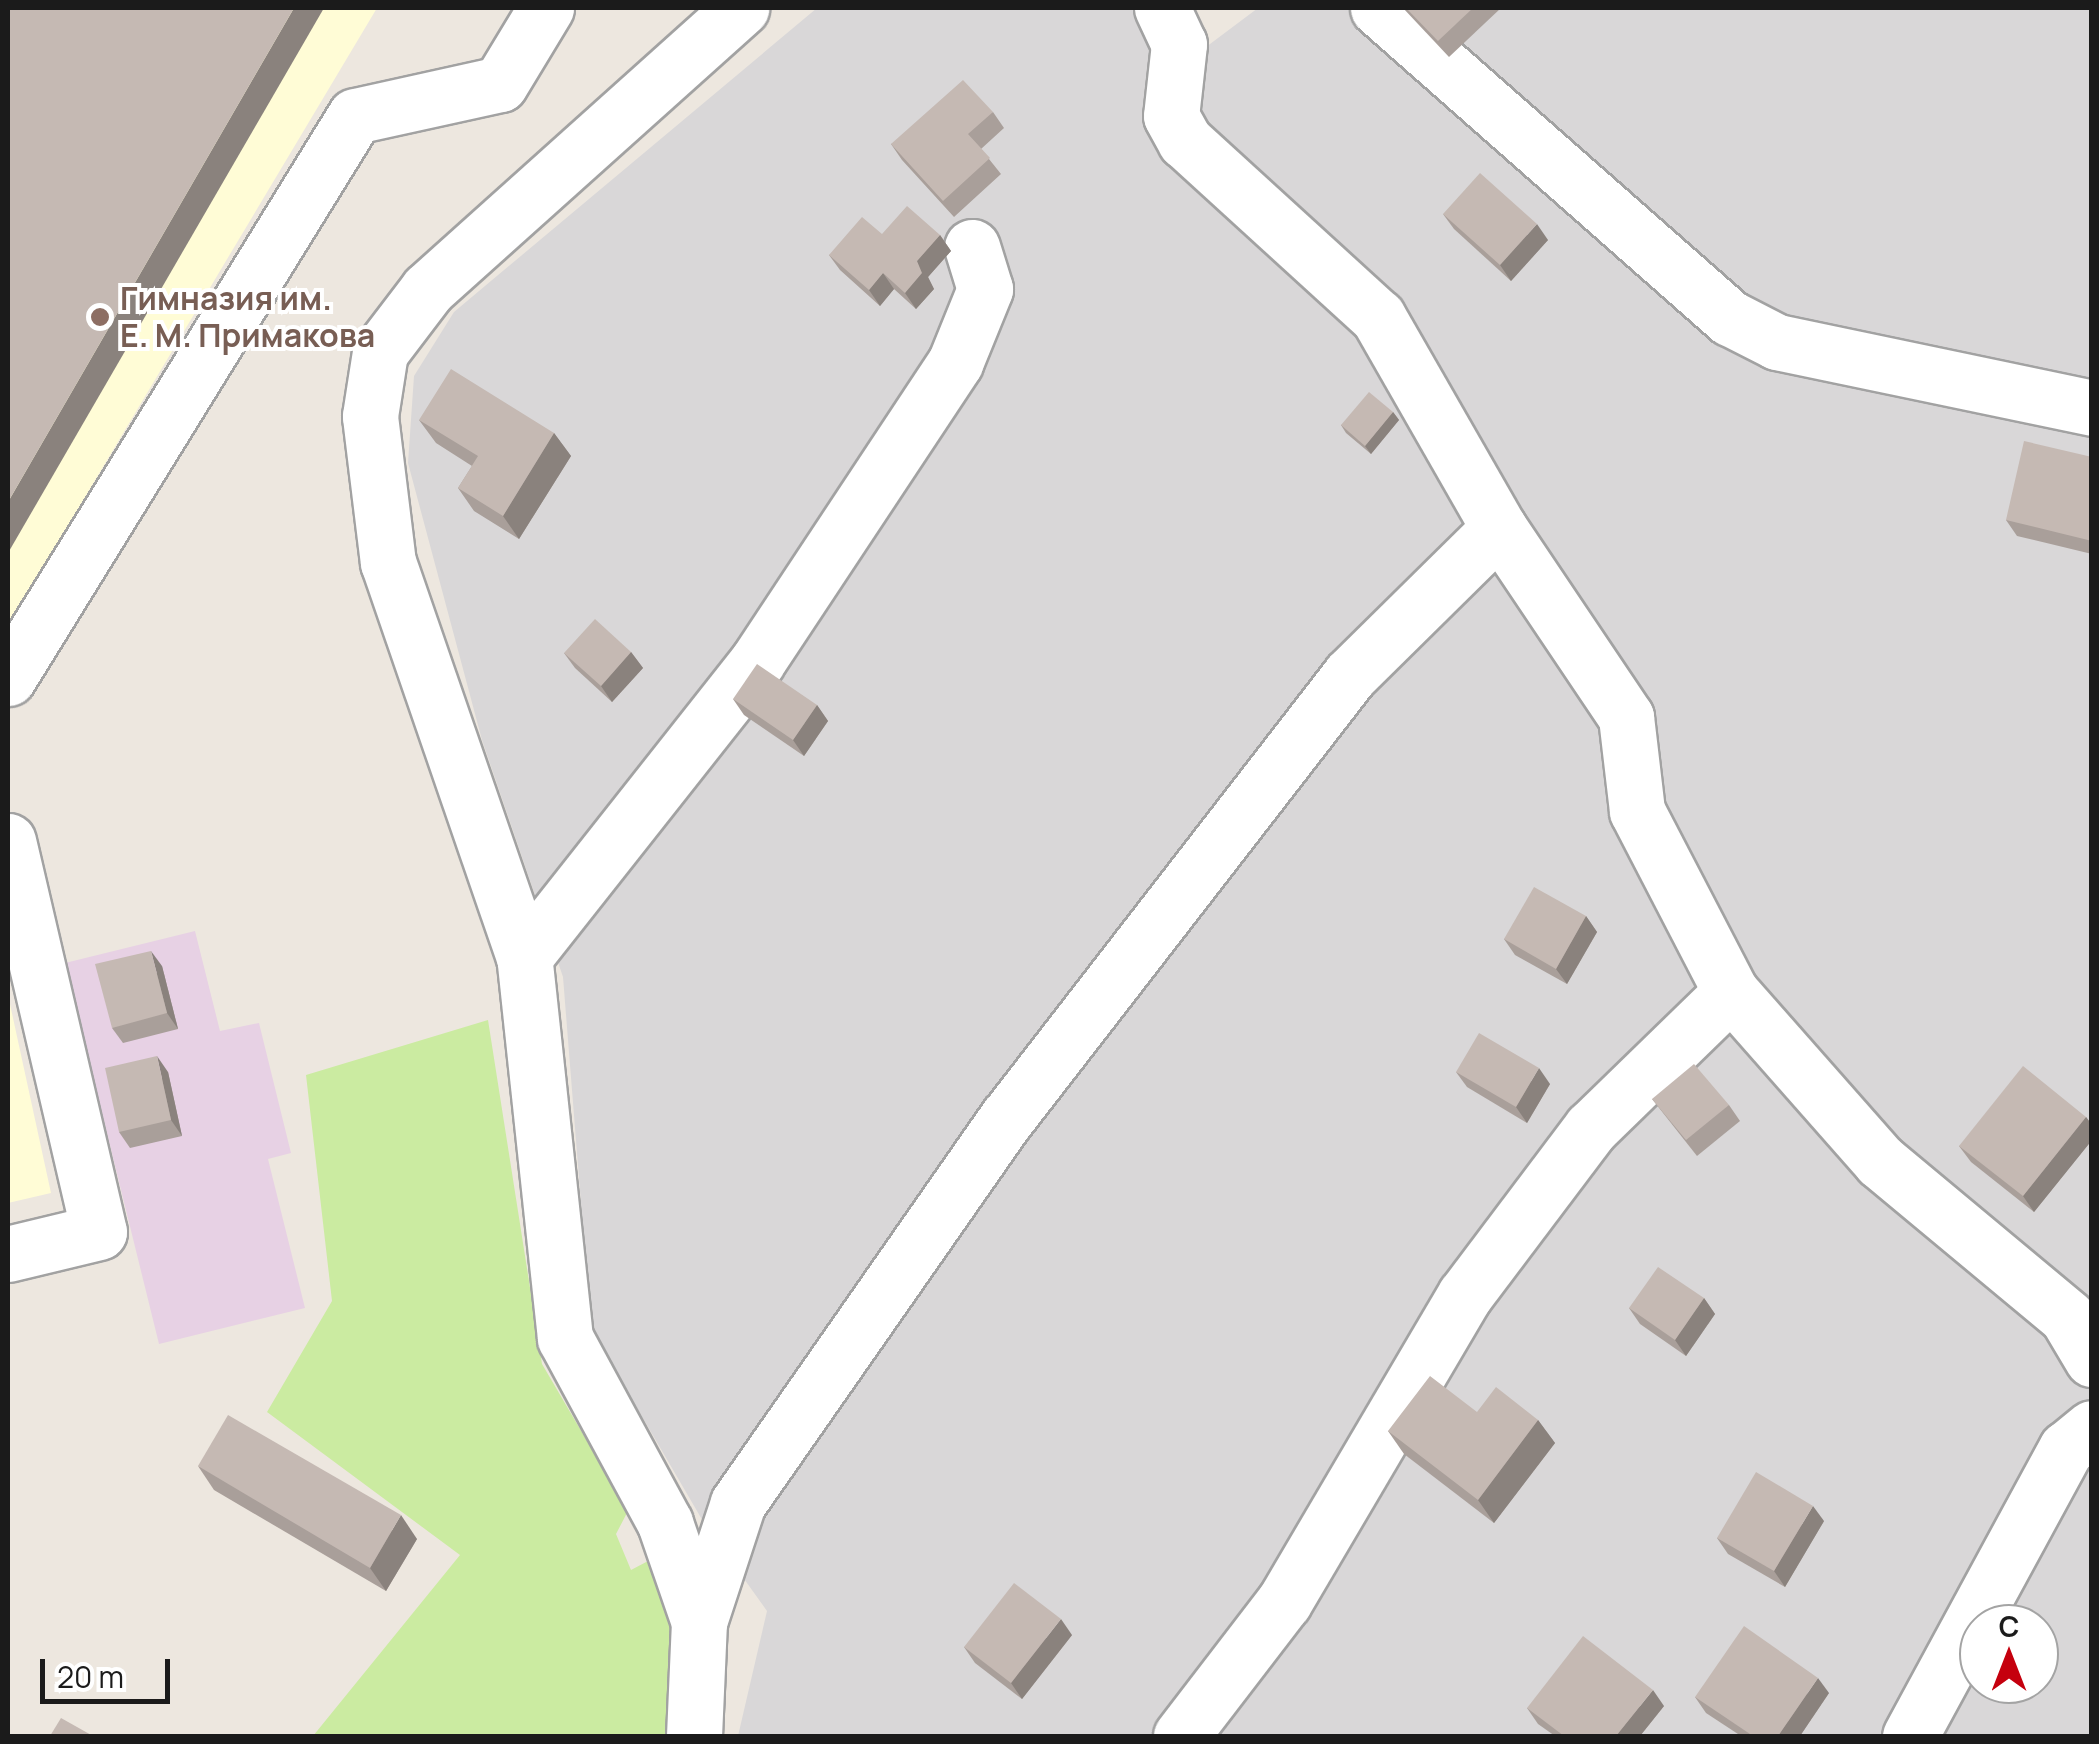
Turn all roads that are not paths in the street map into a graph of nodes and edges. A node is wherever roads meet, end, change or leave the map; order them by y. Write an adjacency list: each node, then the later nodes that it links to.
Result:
1 (546, 8): 8 (street)
2 (741, 8): 10 (street)
3 (1162, 8): 7 (street)
4 (1378, 8): 6 (street)
5 (972, 247): 10 (street)
6 (2092, 408)
7 (1499, 528): 11 (street); 15 (street)
8 (8, 678)
9 (8, 841): 12 (street)
10 (524, 957): 15 (street)
11 (1731, 992): 13 (street); 17 (street)
12 (8, 1252)
13 (2083, 1320)
14 (2092, 1428): 18 (street)
15 (699, 1622): 16 (street)
16 (694, 1736)
17 (1182, 1736)
18 (1910, 1736)

